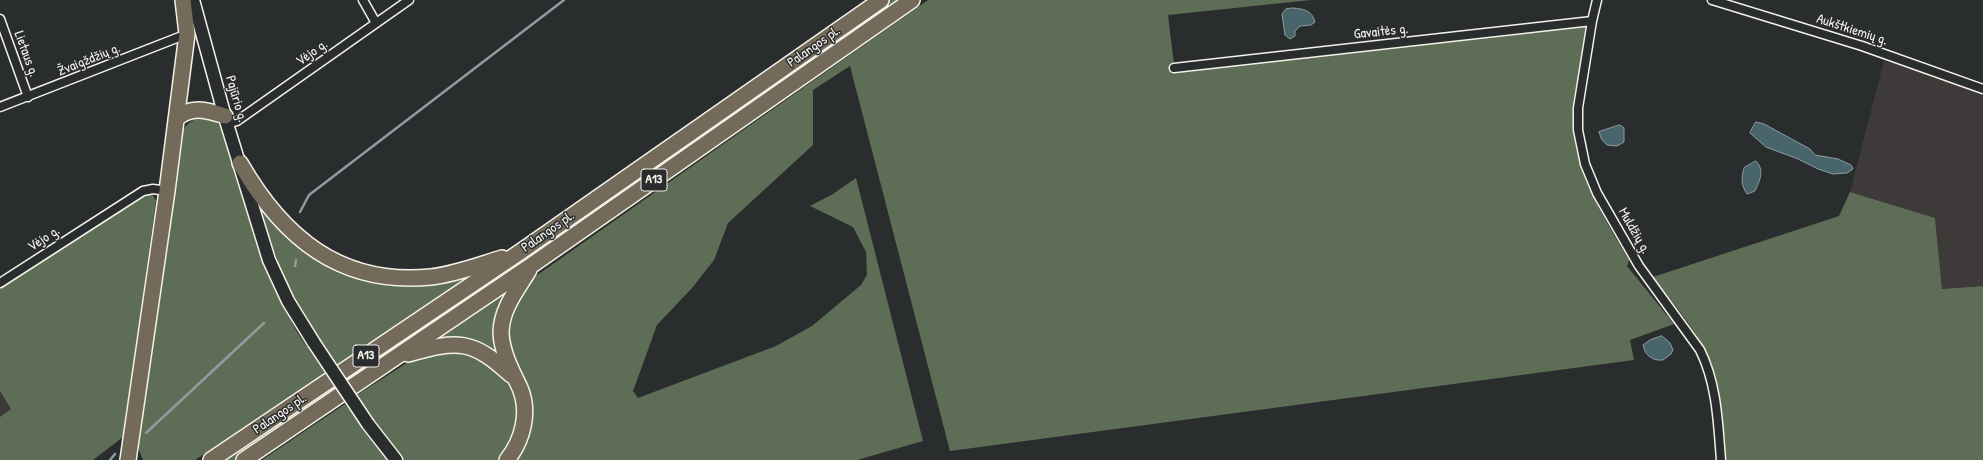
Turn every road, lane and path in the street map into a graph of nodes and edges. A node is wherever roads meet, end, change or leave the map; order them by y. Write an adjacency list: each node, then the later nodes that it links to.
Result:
1 (183, 0): 13 (highway)
2 (187, 0): 14 (main road, Pajūrio g.)
3 (193, 0): 14 (main road, Pajūrio g.)
4 (363, 0): 12 (street)
5 (409, 0): 12 (street, Vėjo g.)
6 (881, 0): 23 (highway, Palangos pl. / A13)
7 (912, 0): 24 (highway, Palangos pl. / A13)
8 (1597, 0): 11 (street, Muldžių g.)
9 (1712, 0): 16 (street, Aukštkiemių g.)
10 (0, 19): 17 (street, Lietaus g.)
11 (1592, 21): 15 (street, Gavaitės g.); 35 (street, Muldžių g.)
12 (376, 23): 20 (street, Vėjo g.)
13 (186, 34): 17 (street, Žvaigždžių g.); 19 (highway)
14 (204, 42): 20 (main road, Pajūrio g.)
15 (1174, 68)
16 (1983, 88)
17 (28, 97): 18 (street, Žvaigždžių g.)
18 (0, 107)
19 (176, 119): 20 (highway); 22 (highway)
20 (226, 120): 21 (main road, Pajūrio g.)
21 (240, 164): 23 (highway); 33 (main road, Pajūrio g., bridge)
22 (167, 191): 25 (street, Vėjo g.); 28 (highway)
23 (520, 252): 31 (highway, Palangos pl. / A13)
24 (532, 265): 26 (highway, Palangos pl. / A13); 27 (highway)
25 (0, 284)
26 (396, 357): 27 (highway); 32 (highway, Palangos pl. / A13)
27 (515, 379): 34 (highway)
28 (133, 427): 29 (highway); 30 (highway)
29 (128, 460)
30 (138, 460)
31 (211, 460)
32 (244, 460)
33 (396, 460)
34 (507, 460)
35 (1721, 460)

